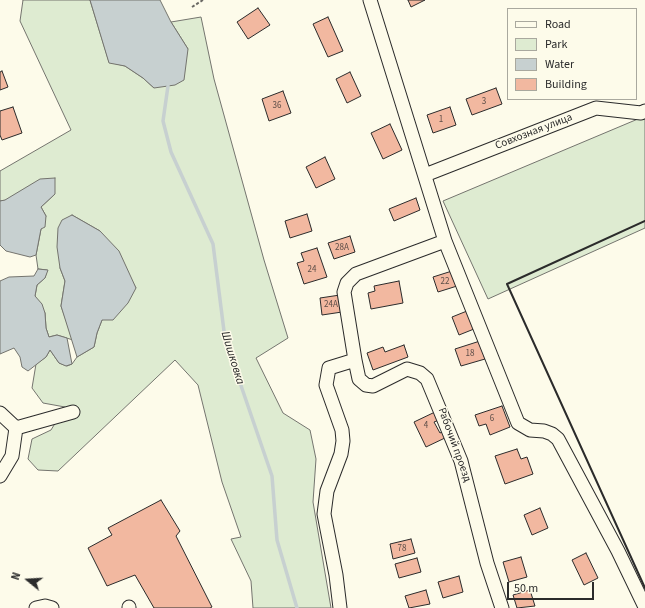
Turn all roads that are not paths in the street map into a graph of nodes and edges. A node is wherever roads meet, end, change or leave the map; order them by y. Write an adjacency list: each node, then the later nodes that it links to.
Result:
1 (370, 0): 3 (street)
2 (645, 111): 3 (street, Совхозная улица)
3 (425, 175): 4 (street)
4 (445, 241): 5 (street); 10 (street)
5 (355, 360): 13 (street); 14 (street, Рабочий проезд)
6 (73, 412): 8 (street)
7 (0, 413): 8 (street)
8 (16, 428): 9 (street)
9 (0, 476)
10 (645, 607)
11 (36, 608): 12 (street)
12 (52, 608)
13 (340, 608)
14 (502, 608)

